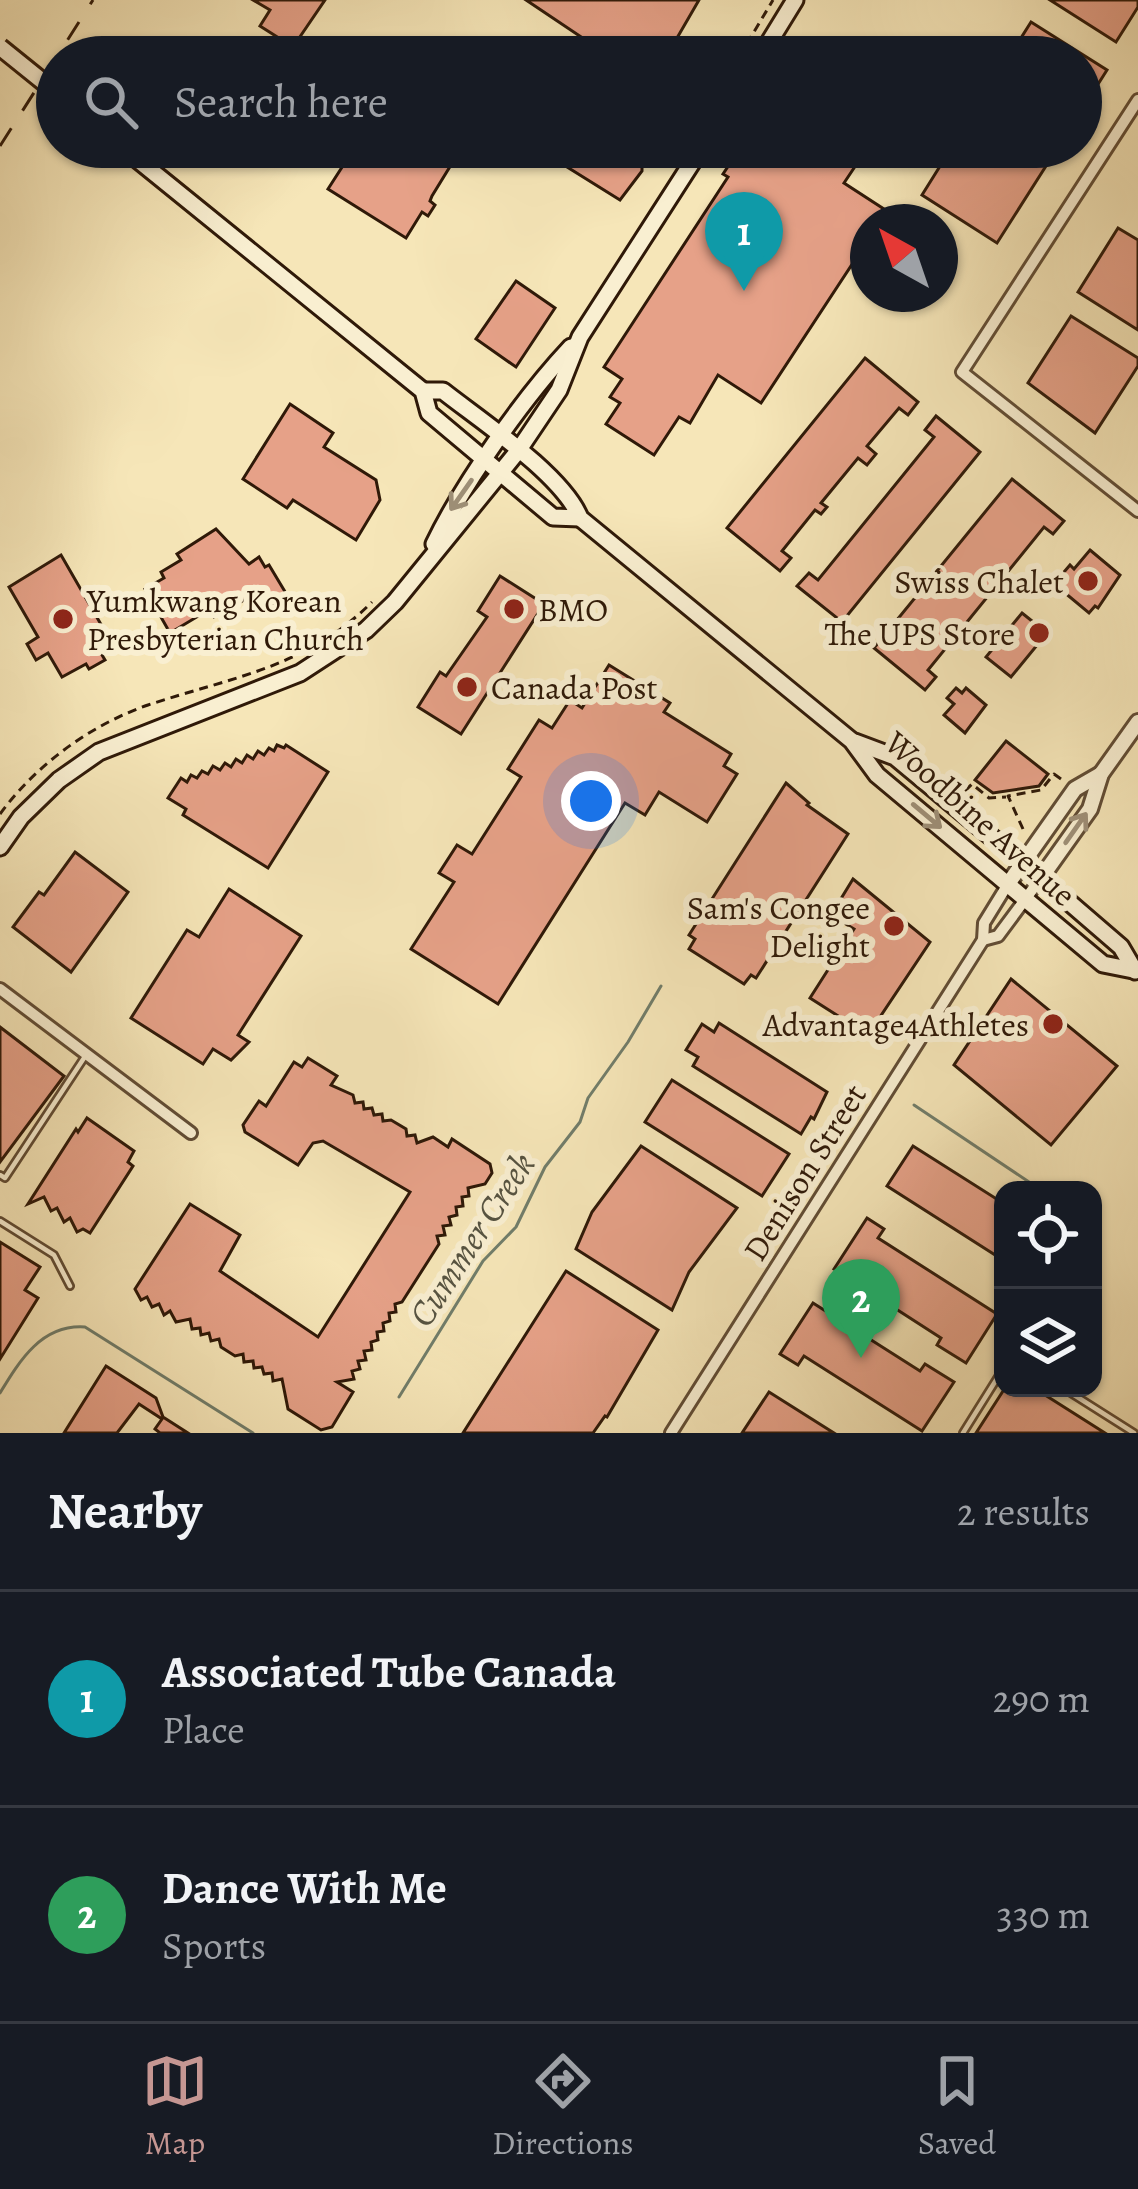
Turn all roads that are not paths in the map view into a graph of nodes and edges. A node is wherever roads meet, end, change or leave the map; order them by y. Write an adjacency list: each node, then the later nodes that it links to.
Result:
1 (795, 0): 2 (main road)
2 (773, 36)
3 (0, 47): 4 (main road, bridge)
4 (36, 76)
5 (1138, 100): 6 (street)
6 (1102, 156)
7 (148, 168): 11 (main road, Woodbine Avenue)
8 (689, 168): 10 (main road)
9 (1094, 168): 16 (street)
10 (580, 337): 12 (main road); 13 (main road)
11 (423, 391): 12 (main road, Woodbine Avenue); 14 (main road, Woodbine Avenue)
12 (502, 438): 13 (main road, Woodbine Avenue); 14 (main road)
13 (518, 451): 15 (main road); 17 (main road, Woodbine Avenue)
14 (486, 460): 15 (main road, Woodbine Avenue); 18 (main road, one-way to 18)
15 (502, 475): 17 (main road, Woodbine Avenue); 18 (main road)
16 (1138, 511)
17 (580, 518): 20 (main road, Woodbine Avenue)
18 (428, 557): 22 (main road)
19 (1138, 722): 21 (street, Denison Street)
20 (852, 741): 23 (main road, Woodbine Avenue); 25 (main road, Woodbine Avenue, one-way to 25)
21 (1101, 774): 23 (street, Denison Street); 24 (street, Denison Street, one-way to 21)
22 (0, 847)
23 (1022, 862): 24 (main road, Woodbine Avenue); 25 (street, Denison Street)
24 (1041, 878): 26 (street, Denison Street); 28 (main road, Woodbine Avenue)
25 (1009, 884): 26 (main road, Woodbine Avenue); 27 (street, Denison Street)
26 (1025, 899): 27 (street, Denison Street); 28 (main road, Woodbine Avenue)
27 (983, 940): 37 (street, Denison Street)
28 (1136, 972)
29 (0, 989): 30 (street)
30 (86, 1054): 31 (street); 32 (lane)
31 (191, 1133)
32 (0, 1174)
33 (0, 1221): 34 (lane)
34 (70, 1286)
35 (994, 1383): 38 (lane)
36 (1077, 1397): 39 (lane)
37 (670, 1433)
38 (963, 1433)
39 (1134, 1433)

